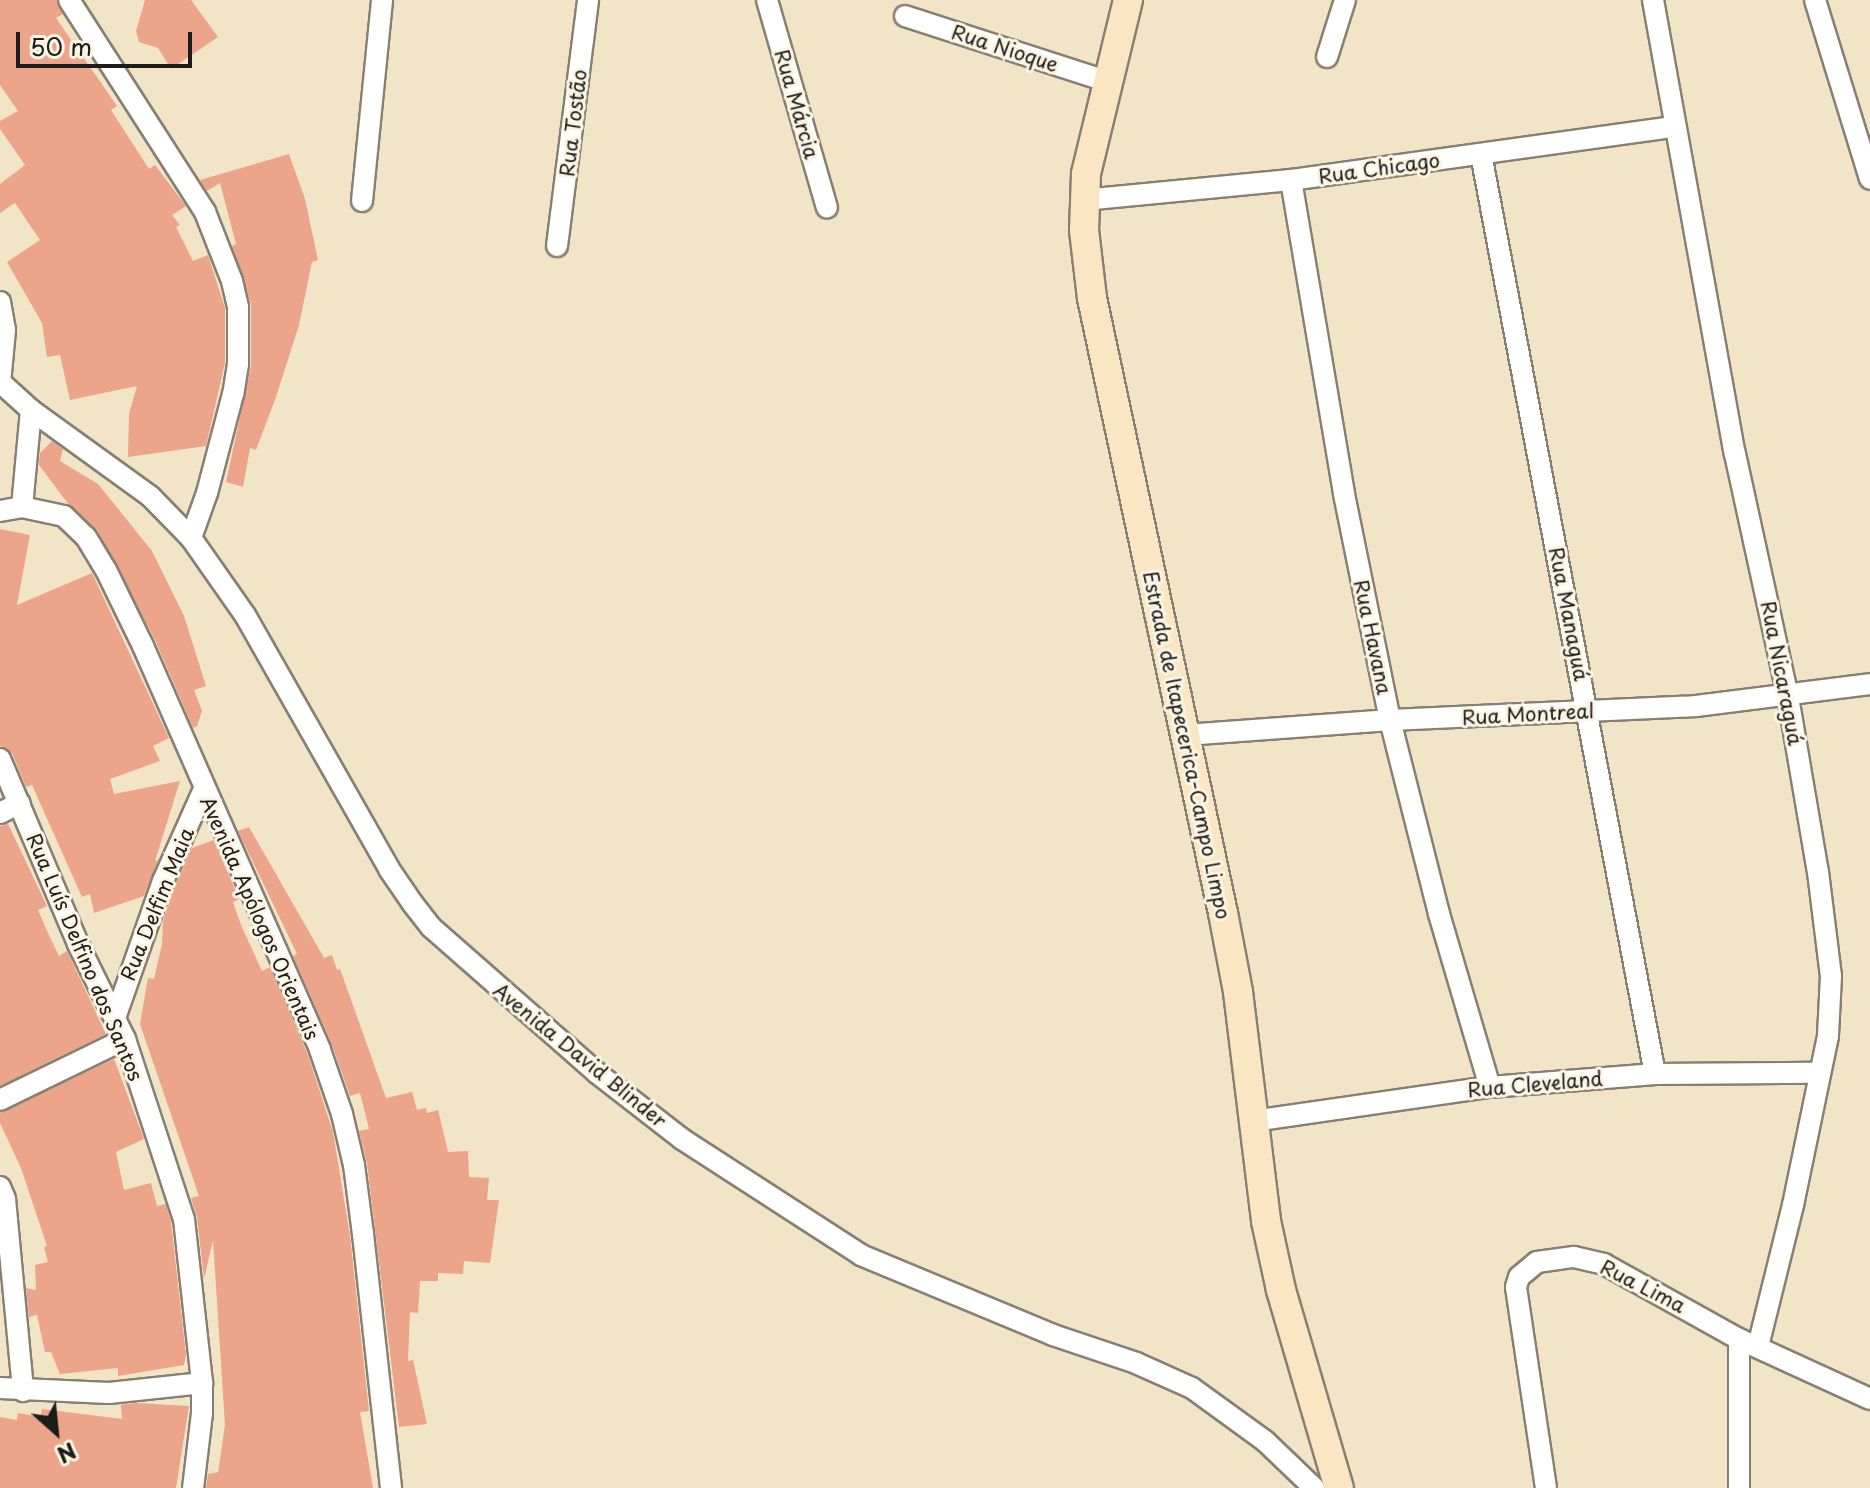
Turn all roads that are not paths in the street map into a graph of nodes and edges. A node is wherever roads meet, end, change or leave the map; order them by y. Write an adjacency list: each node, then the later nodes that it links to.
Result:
1 (69, 0): 25 (street)
2 (382, 0): 17 (street)
3 (588, 0): 19 (street, Rua Tostão)
4 (767, 0): 18 (street, Rua Márcia)
5 (1128, 0): 11 (main road, Estrada de Itapecerica-Campo Limpo)
6 (1345, 0): 10 (street)
7 (1653, 0): 12 (street, Rua Nicaraguá)
8 (1815, 0): 14 (street)
9 (905, 16): 11 (street, Rua Nioque)
10 (1327, 57)
11 (1106, 81): 16 (main road, Estrada de Itapecerica-Campo Limpo)
12 (1674, 127): 13 (street, Rua Chicago); 27 (street, Rua Nicaraguá)
13 (1481, 154): 15 (street, Rua Chicago); 28 (street, Rua Managuá)
14 (1870, 179)
15 (1291, 180): 16 (street, Rua Chicago); 29 (street, Rua Havana)
16 (1083, 200): 30 (main road, Estrada de Itapecerica-Campo Limpo)
17 (362, 201)
18 (827, 208)
19 (557, 246)
20 (0, 302): 21 (street)
21 (1, 383): 22 (street, Avenida David Blinder)
22 (31, 410): 23 (street); 25 (street, Avenida David Blinder)
23 (22, 507): 24 (street); 32 (street, Avenida Apólogos Orientais)
24 (0, 511)
25 (191, 538): 50 (street, Avenida David Blinder)
26 (1870, 684): 27 (street, Rua Montreal)
27 (1788, 697): 28 (street, Rua Montreal); 37 (street, Rua Nicaraguá)
28 (1587, 709): 29 (street, Rua Montreal); 38 (street, Rua Managuá)
29 (1390, 720): 30 (street, Rua Montreal); 39 (street, Rua Havana)
30 (1185, 735): 41 (main road, Estrada de Itapecerica-Campo Limpo)
31 (0, 759): 33 (street, Rua Luís Delfino dos Santos)
32 (203, 791): 35 (street, Rua Delfim Maia); 49 (street, Avenida Apólogos Orientais)
33 (20, 803): 34 (street); 35 (street, Rua Luís Delfino dos Santos)
34 (0, 813)
35 (115, 1018): 36 (street, Rua Luís Delfino dos Santos)
36 (125, 1039): 40 (street); 44 (street, Rua Luís Delfino dos Santos)
37 (1818, 1073): 38 (street, Rua Cleveland); 43 (street, Rua Nicaraguá)
38 (1655, 1074): 39 (street, Rua Cleveland)
39 (1490, 1087): 41 (street, Rua Cleveland)
40 (0, 1100)
41 (1253, 1121): 51 (main road, Estrada de Itapecerica-Campo Limpo)
42 (2, 1195): 46 (street)
43 (1749, 1342): 47 (street, Rua Lima); 52 (street, Rua Lima); 53 (street, Rua Nicaraguá)
44 (202, 1383): 46 (street); 48 (street, Rua Luís Delfino dos Santos)
45 (0, 1388): 46 (street)
46 (23, 1391)
47 (1870, 1399)
48 (193, 1488)
49 (391, 1488)
50 (1314, 1488)
51 (1339, 1488)
52 (1546, 1488)
53 (1739, 1488)

